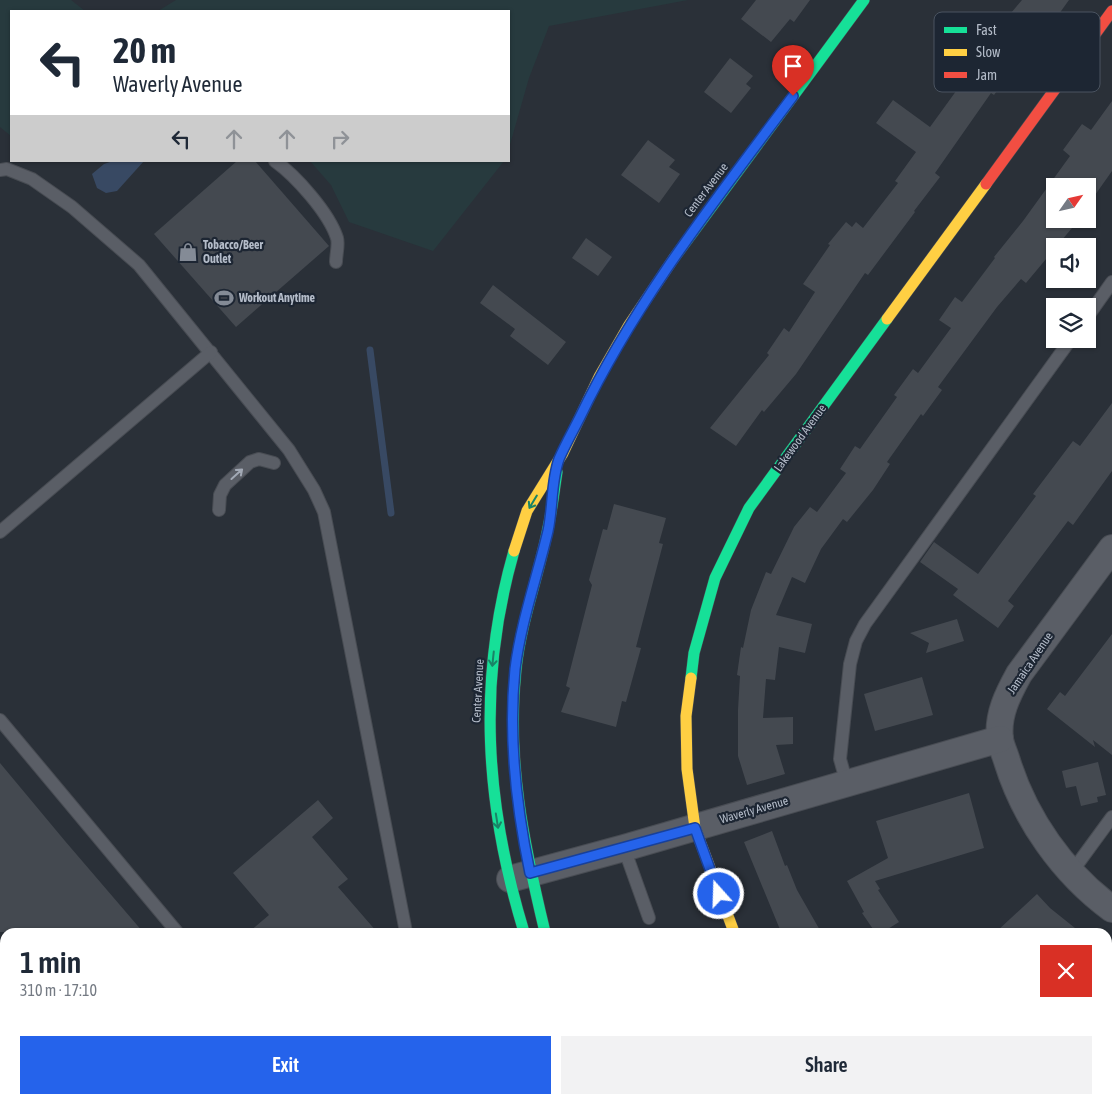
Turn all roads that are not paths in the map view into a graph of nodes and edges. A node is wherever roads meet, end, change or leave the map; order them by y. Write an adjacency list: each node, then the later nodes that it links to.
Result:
1 (864, 0): 12 (street, Center Avenue)
2 (1112, 11): 3 (street, Lakewood Avenue)
3 (1100, 27)
4 (1053, 92): 21 (street, Lakewood Avenue)
5 (275, 162): 7 (lane)
6 (0, 170): 11 (lane)
7 (336, 262)
8 (1112, 282): 9 (lane)
9 (1096, 305)
10 (1064, 348): 19 (lane)
11 (211, 352): 15 (lane); 28 (lane)
12 (559, 461): 24 (street, Center Avenue); 24 (street, Center Avenue, one-way to 24)
13 (274, 463): 14 (lane, one-way to 13)
14 (219, 510)
15 (0, 532)
16 (1112, 548): 18 (street, Jamaica Avenue)
17 (0, 720): 27 (lane)
18 (1000, 739): 19 (street, Waverly Avenue); 23 (street, Jamaica Avenue)
19 (847, 784): 21 (street, Waverly Avenue)
20 (1112, 817): 23 (lane)
21 (695, 828): 22 (street, Waverly Avenue); 31 (street, Lakewood Avenue)
22 (624, 848): 24 (street, Waverly Avenue); 26 (lane)
23 (1071, 873): 25 (street, Jamaica Avenue)
24 (519, 876): 29 (street, Center Avenue); 30 (street, Center Avenue)
25 (1112, 909)
26 (649, 918)
27 (174, 928)
28 (405, 928)
29 (524, 928)
30 (543, 928)
31 (732, 928)

